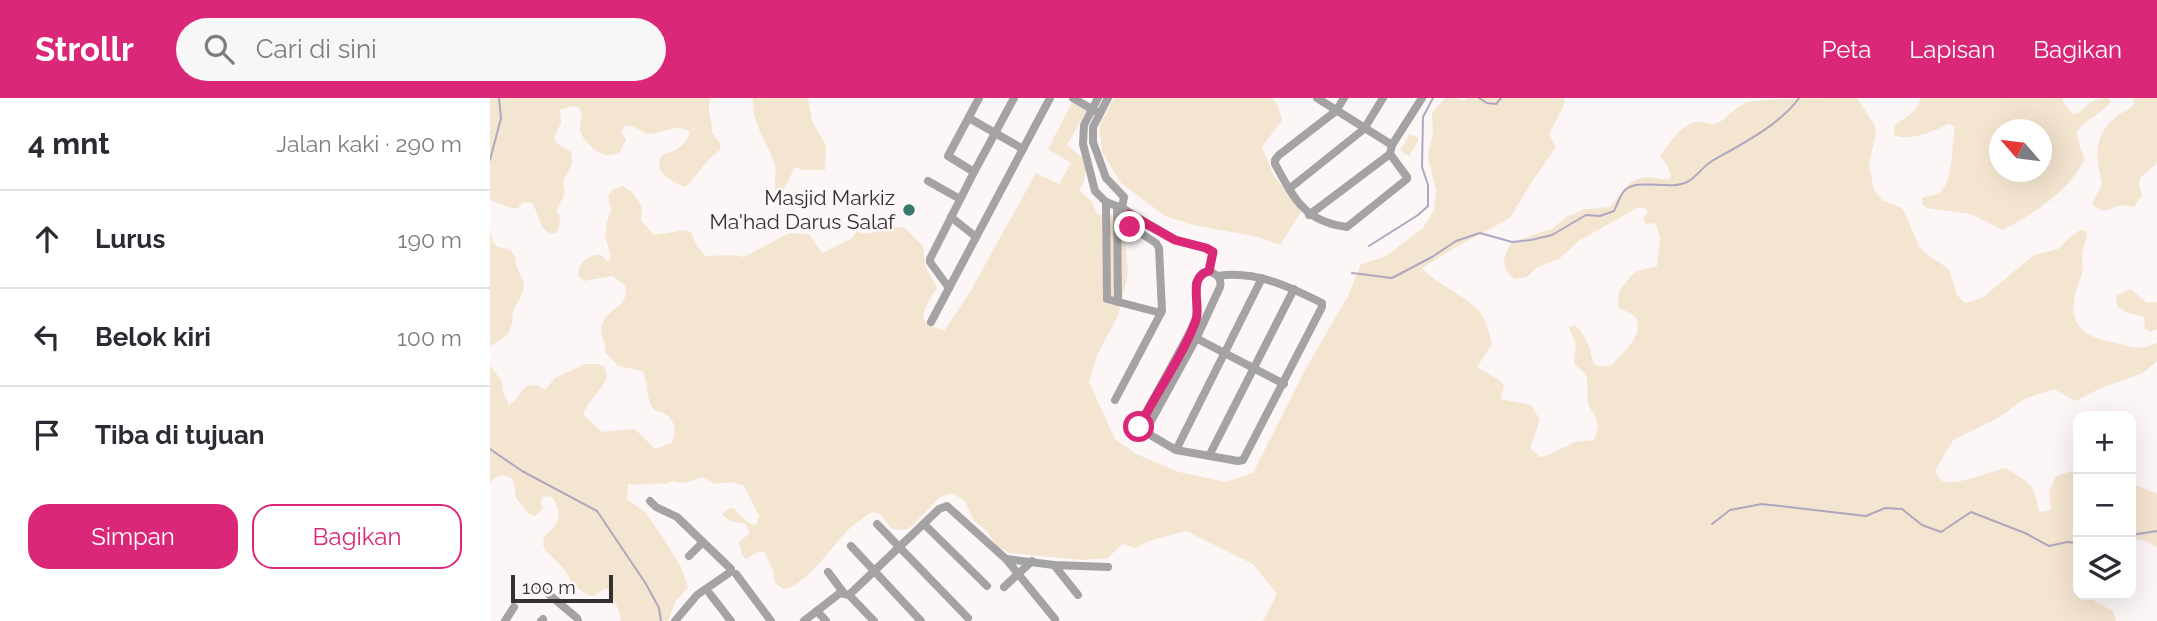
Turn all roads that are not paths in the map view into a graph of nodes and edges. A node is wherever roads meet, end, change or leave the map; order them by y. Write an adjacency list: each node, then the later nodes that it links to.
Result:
1 (1014, 98): 14 (street)
2 (1051, 98): 17 (street)
3 (1073, 98): 10 (street)
4 (1317, 98): 11 (street)
5 (1344, 98): 11 (street)
6 (1383, 98): 13 (street)
7 (1422, 98): 18 (street)
8 (976, 99): 12 (street)
9 (1100, 100): 10 (street)
10 (1096, 111): 15 (street); 16 (street)
11 (1336, 111): 13 (street); 23 (street)
12 (969, 118): 14 (street); 19 (street)
13 (1364, 129): 18 (street); 23 (street)
14 (995, 133): 17 (street); 19 (street)
15 (1093, 137): 16 (street); 20 (street)
16 (1083, 144): 22 (street)
17 (1023, 149): 31 (street)
18 (1391, 149): 27 (street); 27 (street)
19 (974, 172): 24 (street)
20 (1106, 178): 22 (street); 26 (street)
21 (928, 181): 24 (street)
22 (1093, 187): 25 (street)
23 (1289, 189): 27 (street)
24 (960, 199): 28 (street)
25 (1106, 202): 26 (street); 29 (street)
26 (1123, 210): 30 (street); 32 (street); 38 (street)
27 (1309, 215)
28 (951, 217): 31 (street); 35 (street)
29 (1106, 228): 30 (street); 37 (street)
30 (1117, 229): 37 (street)
31 (976, 237): 35 (street)
32 (1209, 271): 33 (street); 39 (street)
33 (1218, 276): 34 (street); 39 (street)
34 (1262, 278): 36 (street); 42 (street)
35 (949, 288): 40 (street)
36 (1294, 289): 43 (street); 44 (street)
37 (1118, 302): 38 (street)
38 (1161, 313): 45 (street)
39 (1201, 318): 41 (street)
40 (932, 321)
41 (1192, 336): 42 (street); 46 (street)
42 (1223, 353): 43 (street); 46 (street)
43 (1252, 369): 44 (street); 47 (street)
44 (1284, 384): 47 (street)
45 (1115, 400)
46 (1176, 450): 47 (street)
47 (1209, 456)
48 (650, 501): 51 (street)
49 (877, 524): 53 (street)
50 (924, 524): 53 (street); 55 (street); 64 (street)
51 (703, 542): 54 (street); 75 (street)
52 (851, 546): 59 (street)
53 (898, 546): 59 (street); 71 (street)
54 (689, 556)
55 (1006, 559): 56 (street); 61 (street)
56 (1032, 561): 57 (street); 61 (street)
57 (1054, 565): 58 (street); 68 (street)
58 (1108, 567)
59 (874, 571): 67 (street); 81 (street)
60 (828, 572): 67 (street)
61 (1018, 573): 65 (street); 72 (street)
62 (736, 574): 77 (street)
63 (539, 586): 74 (street)
64 (987, 586)
65 (1004, 587)
66 (710, 594): 76 (street)
67 (846, 594): 70 (street); 80 (street)
68 (1078, 595)
69 (514, 607): 73 (street)
70 (817, 611): 78 (street); 79 (street)
71 (968, 618)
72 (1055, 620)
73 (505, 621)
74 (578, 621)
75 (675, 621)
76 (731, 621)
77 (771, 621)
78 (804, 621)
79 (826, 621)
80 (874, 621)
81 (920, 621)

